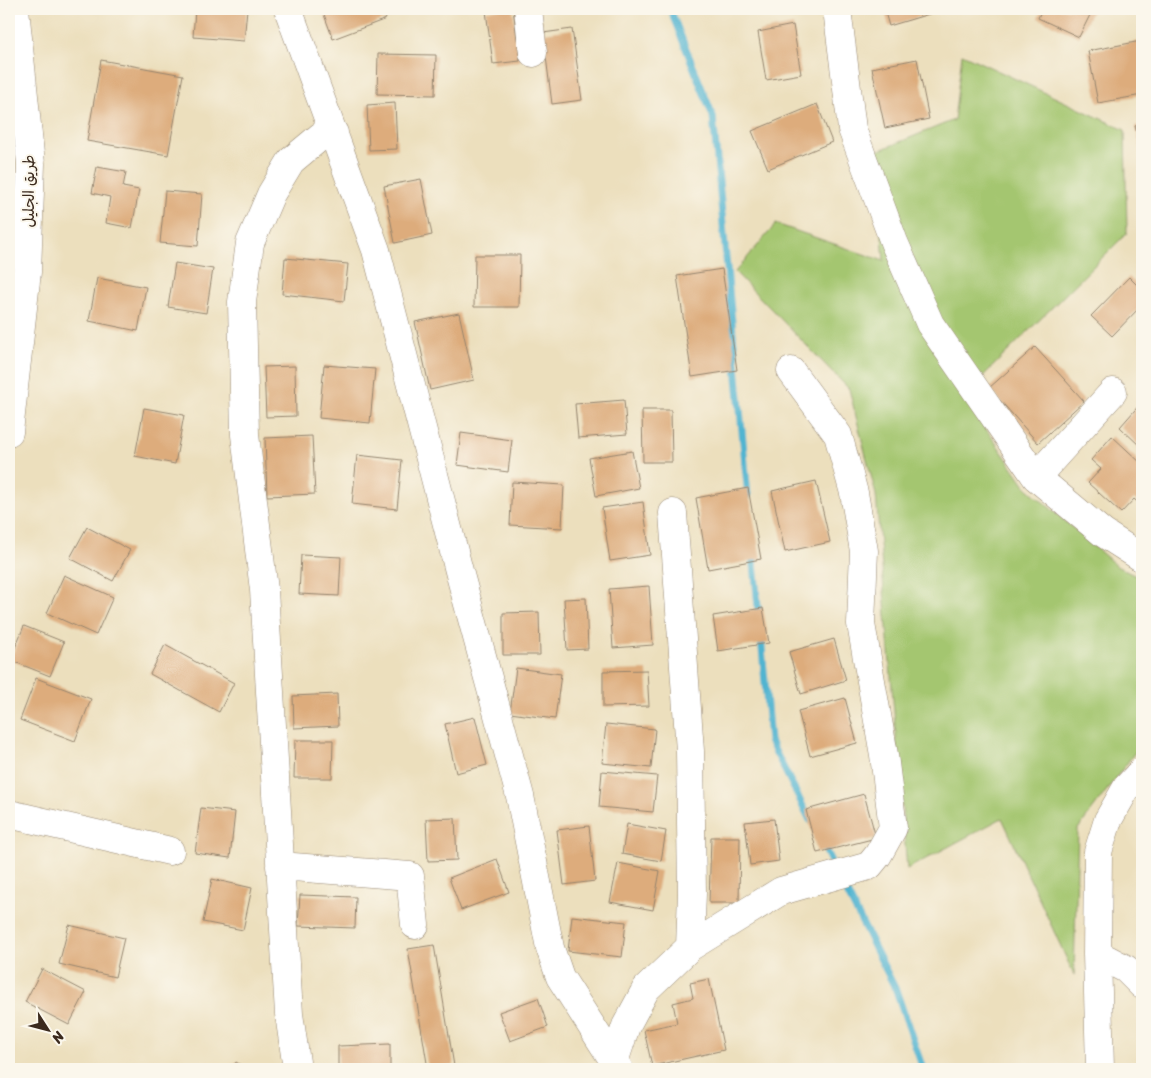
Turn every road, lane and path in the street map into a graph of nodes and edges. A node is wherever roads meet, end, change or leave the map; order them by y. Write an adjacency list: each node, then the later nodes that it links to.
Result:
1 (15, 9): 9 (street, طريق الجليل)
2 (288, 9): 6 (street)
3 (528, 9): 5 (street)
4 (837, 9): 10 (street)
5 (533, 53)
6 (334, 133): 16 (street); 21 (street)
7 (791, 371): 18 (street)
8 (1113, 392): 10 (street)
9 (9, 432)
10 (1036, 477): 12 (street)
11 (673, 513): 18 (street)
12 (1142, 558)
13 (1142, 771): 19 (street)
14 (9, 814): 15 (street)
15 (170, 852)
16 (280, 866): 17 (street); 22 (street)
17 (416, 926)
18 (690, 947): 21 (street)
19 (1097, 954): 20 (street); 23 (street)
20 (1142, 985)
21 (616, 1066)
22 (297, 1069)
23 (1100, 1069)

